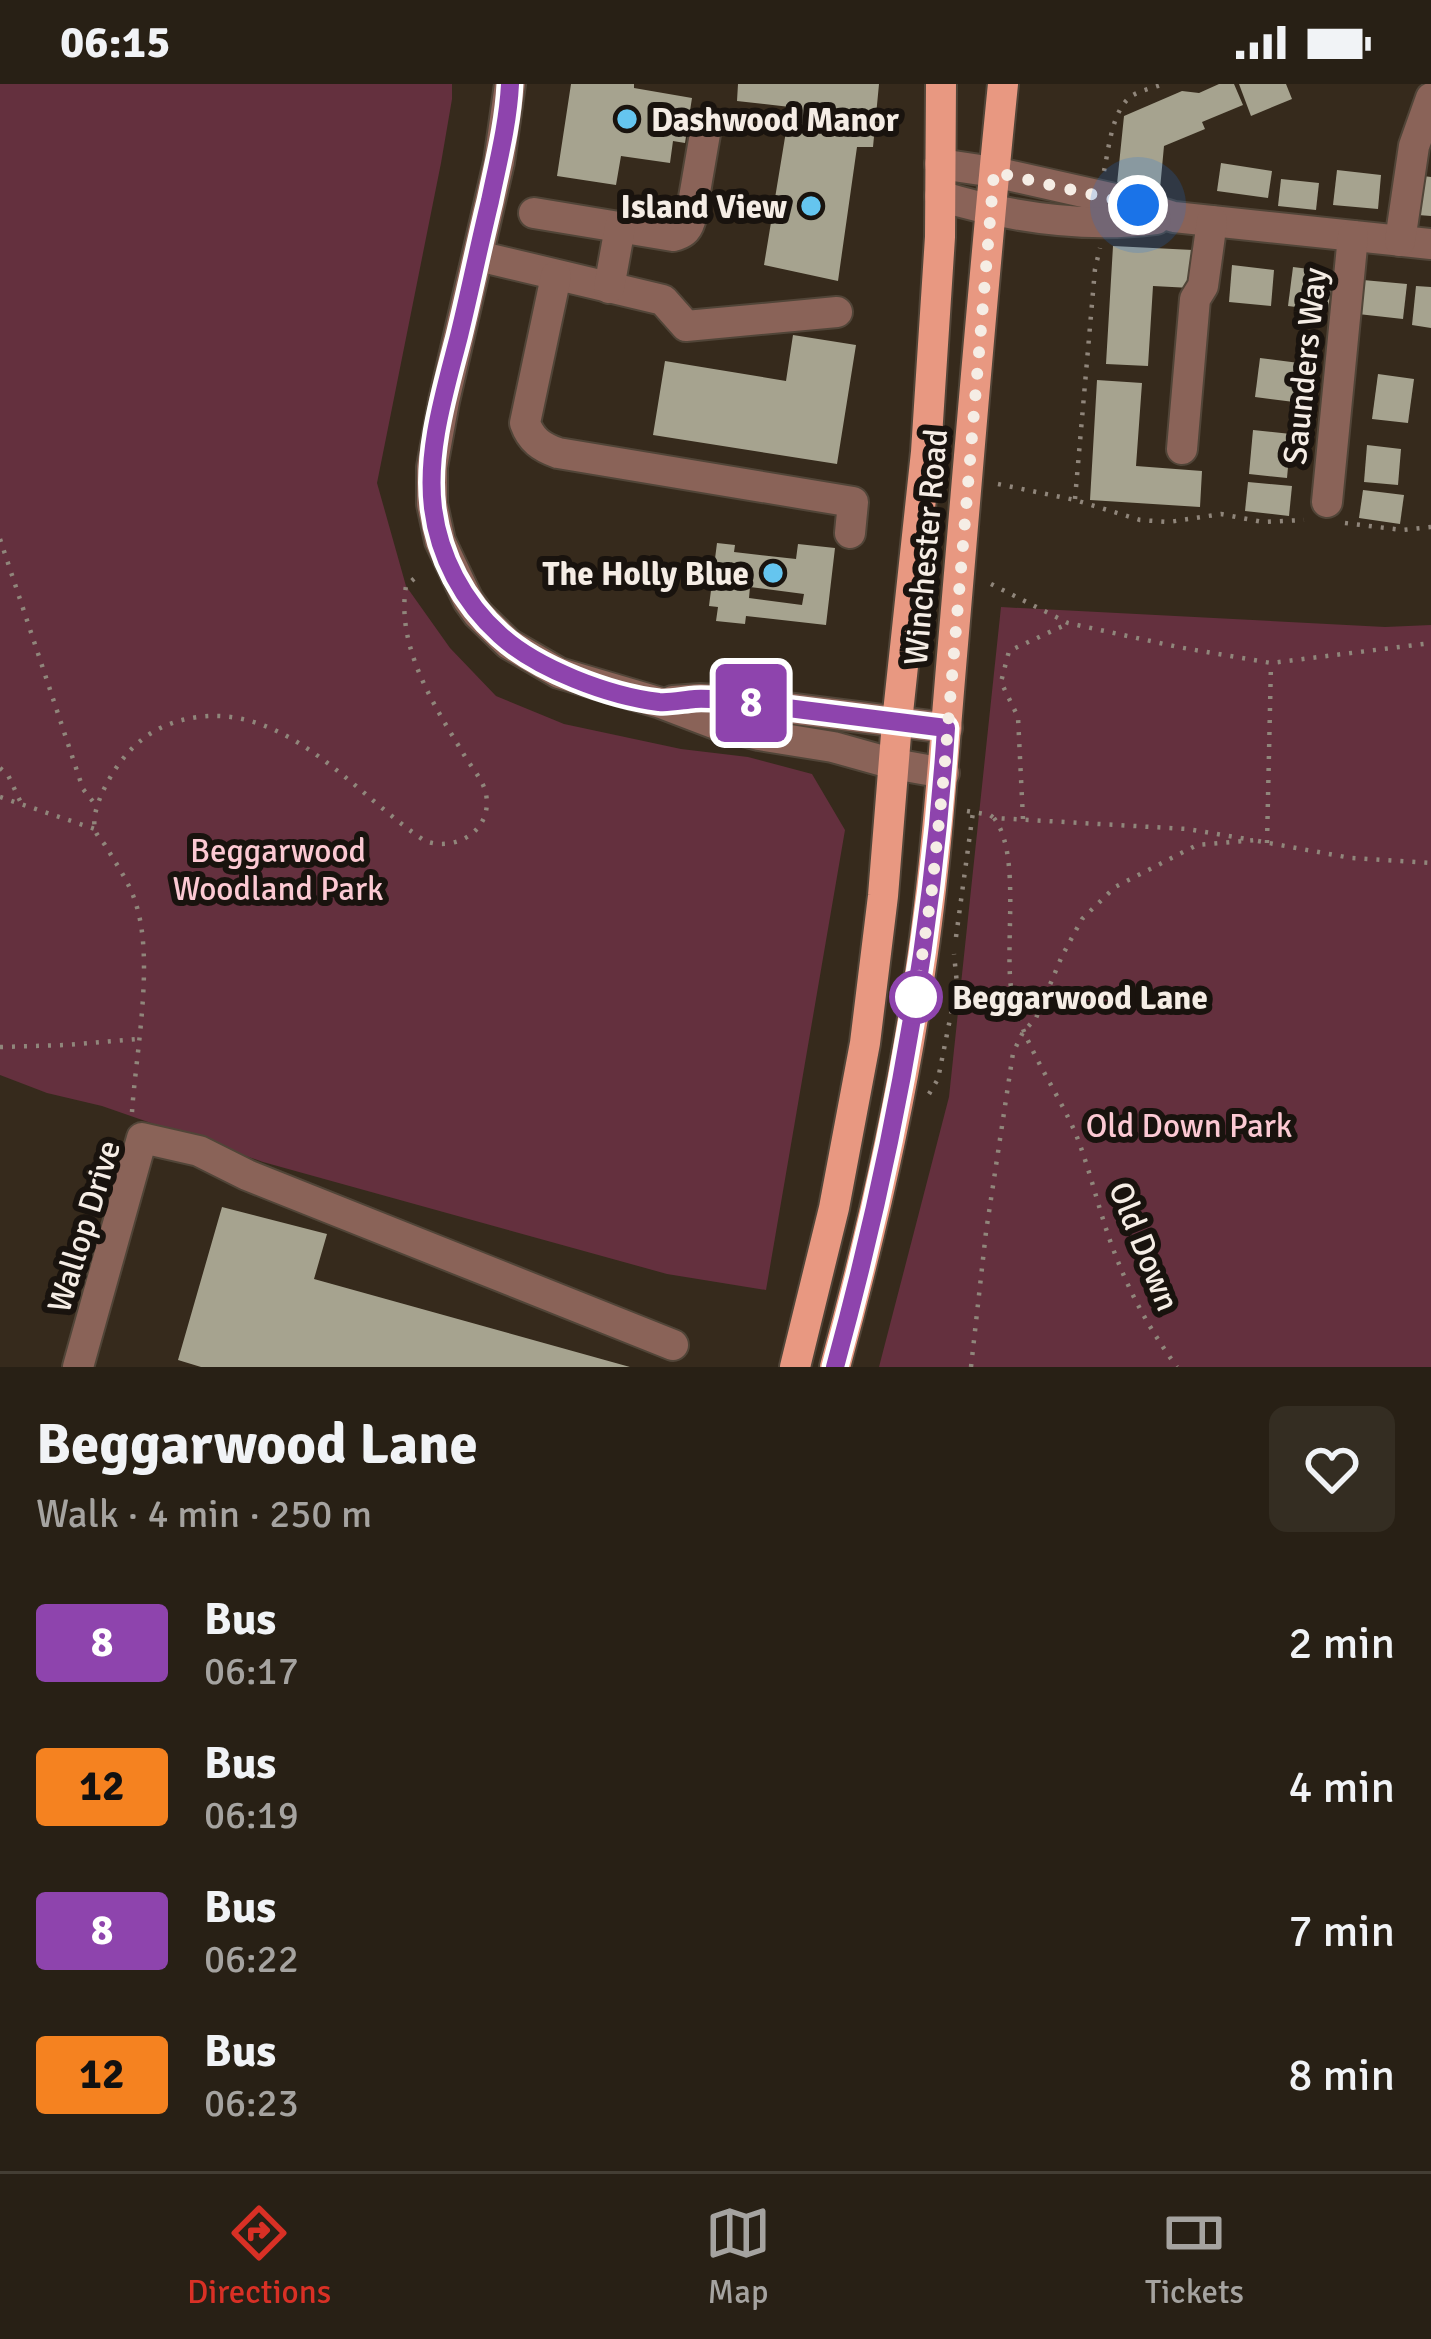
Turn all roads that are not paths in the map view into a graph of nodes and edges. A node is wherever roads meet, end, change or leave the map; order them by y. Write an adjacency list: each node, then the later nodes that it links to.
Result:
1 (510, 84): 16 (street)
2 (941, 84): 6 (main road, Winchester Road)
3 (1003, 84): 7 (main road, Winchester Road)
4 (1431, 98): 15 (street)
5 (706, 128): 13 (street)
6 (940, 164): 7 (street, Saunders Way); 8 (main road, Winchester Road)
7 (994, 172): 9 (main road, Winchester Road); 11 (street, Saunders Way)
8 (940, 196): 9 (street, Saunders Way); 24 (main road, Winchester Road)
9 (990, 211): 11 (street, Saunders Way); 25 (main road, Winchester Road)
10 (534, 213): 13 (street)
11 (1174, 217): 12 (street, Saunders Way)
12 (1212, 221): 14 (street, Saunders Way); 20 (street)
13 (620, 227): 18 (street)
14 (1353, 236): 15 (street, Saunders Way); 21 (street, Saunders Way)
15 (1416, 242)
16 (478, 256): 17 (street); 23 (street)
17 (556, 276): 18 (street); 22 (street)
18 (609, 288): 19 (street)
19 (837, 312)
20 (1182, 449)
21 (1326, 515)
22 (850, 533)
23 (661, 703): 24 (street); 26 (street)
24 (897, 722): 25 (street); 26 (main road, Winchester Road)
25 (946, 728): 27 (main road, Winchester Road)
26 (894, 764): 27 (street); 30 (main road, Winchester Road)
27 (944, 773): 31 (main road, Winchester Road)
28 (673, 1345): 29 (street, Wallop Drive)
29 (78, 1367)
30 (795, 1367)
31 (835, 1367)

